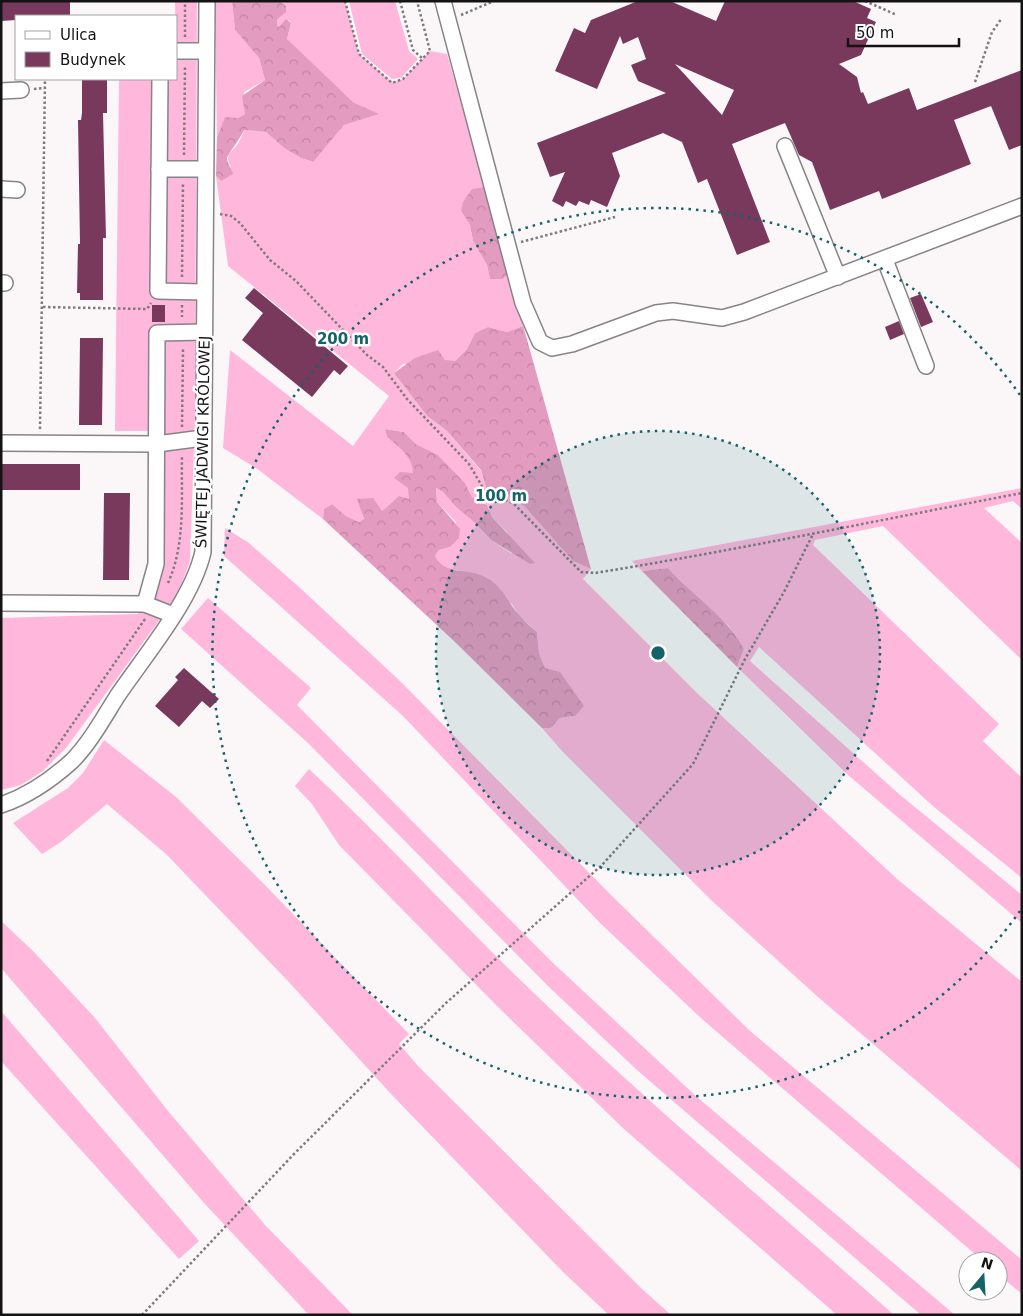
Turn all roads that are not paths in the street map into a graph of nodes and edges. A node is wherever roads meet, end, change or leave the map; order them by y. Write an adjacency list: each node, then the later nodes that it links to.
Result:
1 (207, 1): 4 (street, ŚWIĘTEJ JADWIGI KRÓLOWEJ)
2 (443, 1): 15 (street)
3 (178, 51): 4 (street)
4 (206, 51): 10 (street, ŚWIĘTEJ JADWIGI KRÓLOWEJ)
5 (160, 80): 9 (street)
6 (21, 90): 7 (street)
7 (1, 91)
8 (786, 146): 15 (street)
9 (159, 169): 10 (street); 16 (street)
10 (205, 170): 16 (street, ŚWIĘTEJ JADWIGI KRÓLOWEJ)
11 (1, 189): 12 (street)
12 (18, 190)
13 (1021, 209): 14 (street)
14 (885, 260): 15 (street); 18 (street)
15 (838, 277)
16 (204, 292): 17 (street, ŚWIĘTEJ JADWIGI KRÓLOWEJ)
17 (204, 332): 19 (street, ŚWIĘTEJ JADWIGI KRÓLOWEJ); 21 (street)
18 (926, 366)
19 (203, 438): 21 (street); 24 (street, ŚWIĘTEJ JADWIGI KRÓLOWEJ)
20 (1, 443): 21 (street)
21 (156, 444): 23 (street)
22 (1, 603): 23 (street)
23 (145, 604): 24 (street)
24 (173, 615): 25 (street, ŚWIĘTEJ JADWIGI KRÓLOWEJ)
25 (1, 805)

